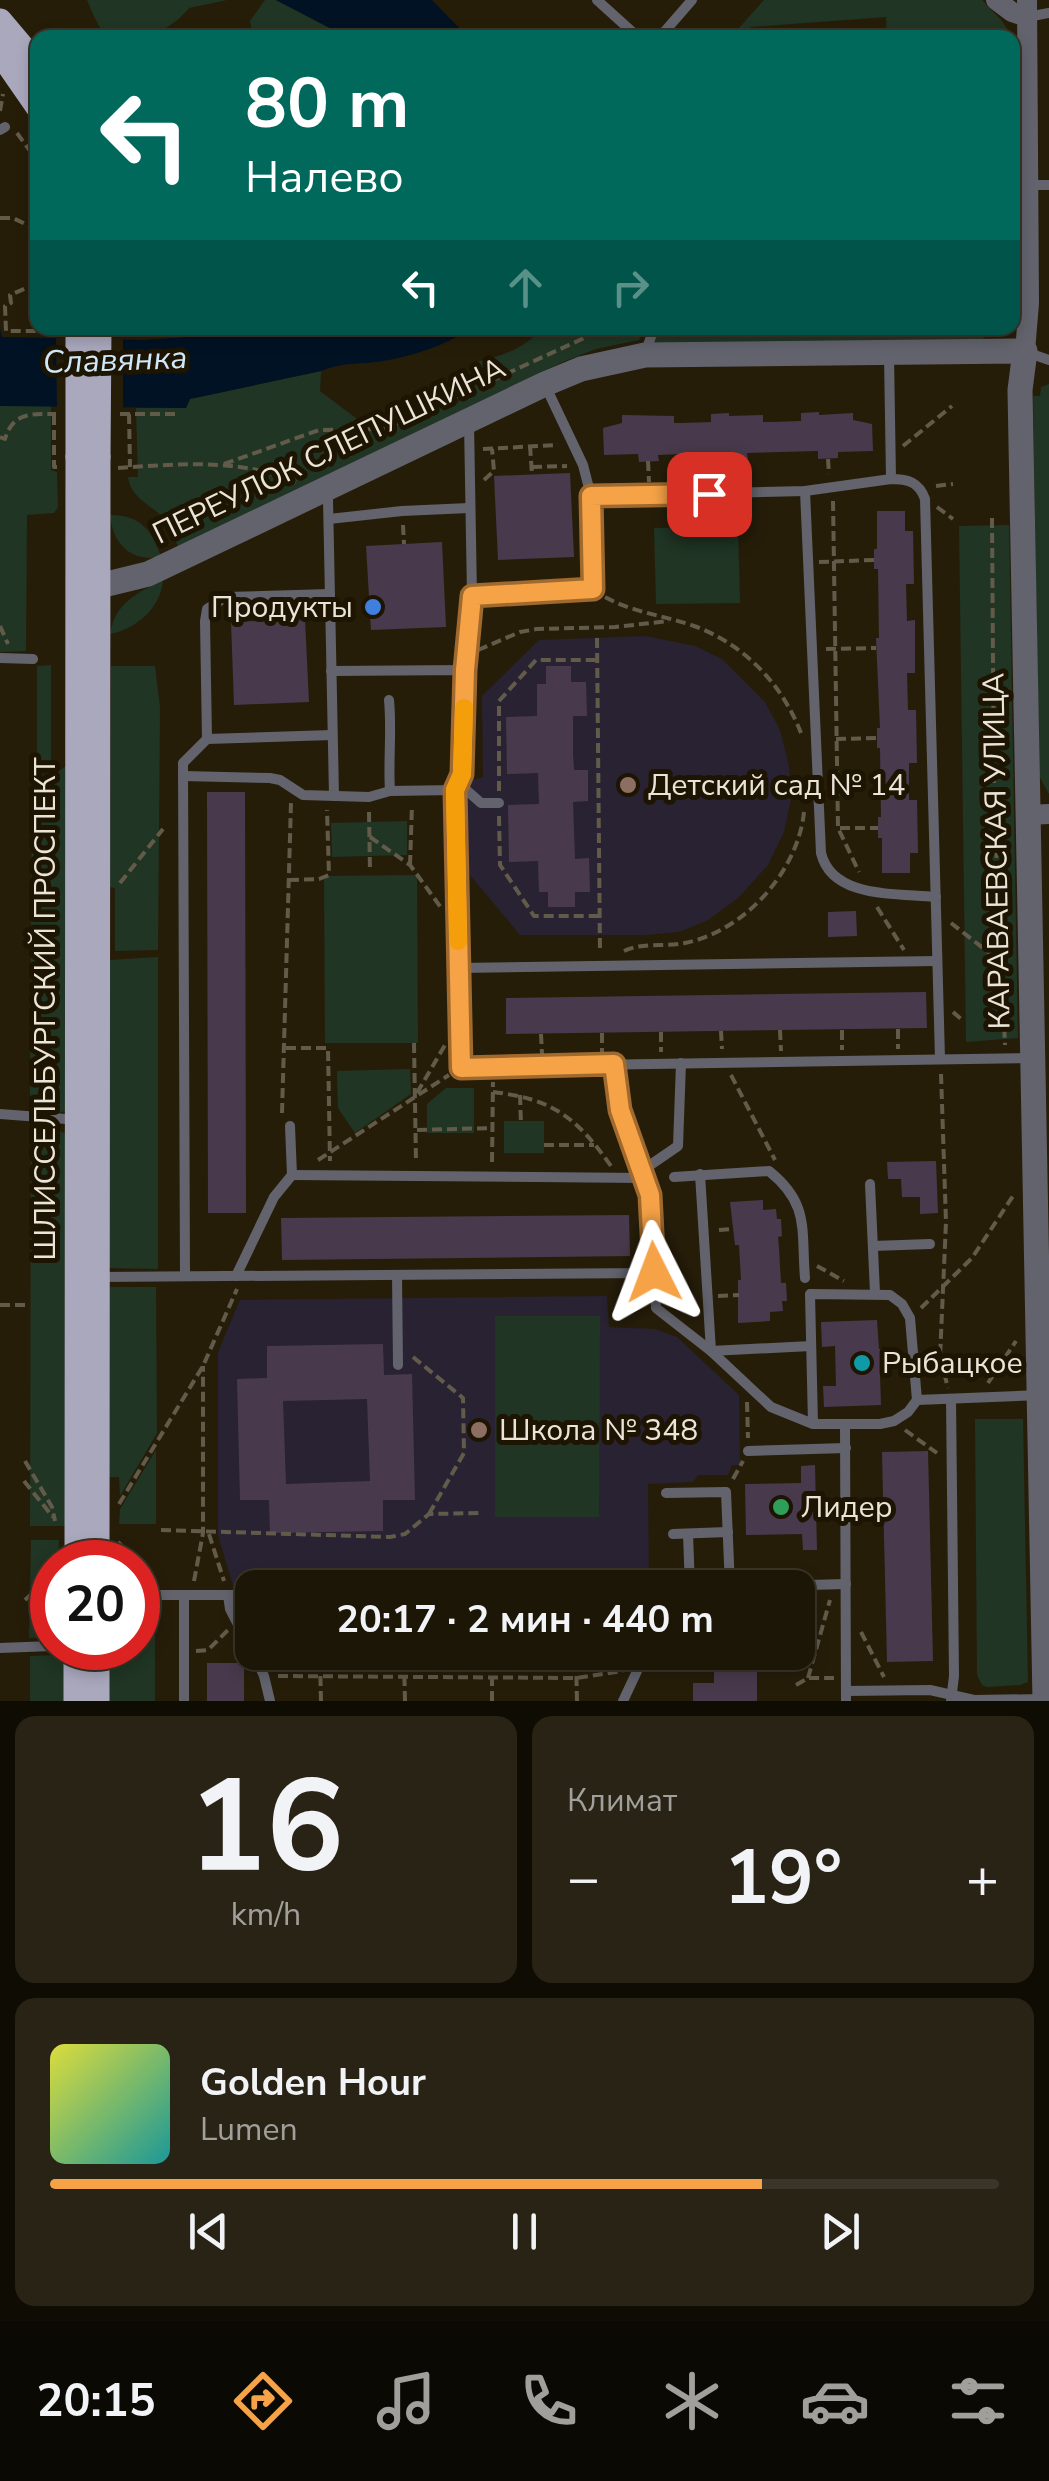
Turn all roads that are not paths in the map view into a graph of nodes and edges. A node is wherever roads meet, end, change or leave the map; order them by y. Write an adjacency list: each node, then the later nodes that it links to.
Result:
1 (597, 0): 7 (lane)
2 (692, 0): 8 (lane)
3 (996, 0): 4 (street)
4 (1027, 8): 5 (lane); 12 (street, КАРАВАЕВСКАЯ УЛИЦА)
5 (1049, 13)
6 (0, 21): 10 (main road)
7 (630, 30)
8 (666, 30)
9 (0, 52): 11 (main road)
10 (30, 57)
11 (30, 95)
12 (1038, 185): 18 (street, КАРАВАЕВСКАЯ УЛИЦА)
13 (62, 335): 21 (main road, bridge)
14 (98, 335): 21 (main road, bridge)
15 (652, 335): 17 (lane)
16 (889, 354): 17 (street, ПЕРЕУЛОК СЛЕПУШКИНА); 18 (street, ПЕРЕУЛОК СЛЕПУШКИНА); 22 (lane)
17 (645, 355): 19 (street, ПЕРЕУЛОК СЛЕПУШКИНА)
18 (1037, 356): 43 (street, КАРАВАЕВСКАЯ УЛИЦА)
19 (545, 384): 20 (street, ПЕРЕУЛОК СЛЕПУШКИНА); 25 (lane)
20 (469, 420): 23 (street, ПЕРЕУЛОК СЛЕПУШКИНА); 26 (lane)
21 (87, 462): 28 (main road, ШЛИССЕЛЬБУРГСКИЙ ПРОСПЕКТ)
22 (891, 480): 24 (lane); 44 (lane)
23 (325, 490): 27 (lane); 28 (street, ПЕРЕУЛОК СЛЕПУШКИНА)
24 (804, 491): 25 (lane); 44 (lane)
25 (591, 496): 30 (lane)
26 (469, 508): 27 (lane); 30 (lane)
27 (328, 519): 29 (lane)
28 (88, 586): 53 (main road, ШЛИССЕЛЬБУРГСКИЙ ПРОСПЕКТ)
29 (330, 594): 33 (lane); 37 (lane)
30 (472, 596): 34 (lane)
31 (5, 658): 32 (lane)
32 (32, 659)
33 (331, 670): 34 (lane); 36 (lane)
34 (465, 670): 39 (lane)
35 (389, 700): 40 (lane)
36 (332, 734): 37 (lane); 41 (lane)
37 (206, 739): 38 (lane)
38 (184, 776): 41 (lane); 64 (lane)
39 (460, 789): 40 (lane); 42 (lane); 46 (lane)
40 (390, 792): 41 (lane)
41 (330, 796)
42 (498, 803)
43 (1038, 814): 47 (street, КАРАВАЕВСКАЯ УЛИЦА)
44 (936, 898): 45 (lane)
45 (938, 961): 46 (lane); 48 (lane)
46 (458, 968): 50 (lane)
47 (1035, 1058): 48 (lane); 51 (street, КАРАВАЕВСКАЯ УЛИЦА)
48 (940, 1059): 49 (lane)
49 (681, 1063): 50 (lane); 56 (lane)
50 (608, 1064): 56 (lane)
51 (1042, 1085): 69 (street, КАРАВАЕВСКАЯ УЛИЦА)
52 (0, 1114): 53 (lane)
53 (88, 1120): 66 (main road, ШЛИССЕЛЬБУРГСКИЙ ПРОСПЕКТ)
54 (290, 1126): 57 (lane)
55 (700, 1174): 58 (lane); 67 (lane); 71 (lane)
56 (641, 1175): 57 (lane); 62 (lane)
57 (292, 1176): 65 (lane)
58 (674, 1177)
59 (870, 1184): 61 (lane)
60 (930, 1244): 61 (lane)
61 (873, 1246): 68 (lane)
62 (654, 1272): 63 (lane); 71 (lane)
63 (396, 1275): 65 (lane); 72 (lane)
64 (185, 1276): 65 (lane); 66 (lane)
65 (240, 1276)
66 (87, 1277): 85 (main road, ШЛИССЕЛЬБУРГСКИЙ ПРОСПЕКТ); 86 (main road, ШЛИССЕЛЬБУРГСКИЙ ПРОСПЕКТ)
67 (805, 1278)
68 (870, 1293): 70 (lane); 75 (lane)
69 (1035, 1339): 73 (street, КАРАВАЕВСКАЯ УЛИЦА)
70 (811, 1346): 71 (lane); 76 (lane)
71 (712, 1351): 76 (lane)
72 (398, 1365)
73 (1040, 1396): 74 (lane); 81 (street, КАРАВАЕВСКАЯ УЛИЦА)
74 (951, 1399): 75 (lane); 103 (lane)
75 (916, 1400): 77 (lane)
76 (813, 1424): 77 (lane)
77 (845, 1425): 78 (lane)
78 (846, 1448): 79 (lane); 89 (lane)
79 (748, 1451)
80 (666, 1494): 82 (lane)
81 (1045, 1519): 104 (street, КАРАВАЕВСКАЯ УЛИЦА)
82 (728, 1532): 84 (lane); 88 (lane)
83 (673, 1534): 84 (lane)
84 (688, 1534): 87 (lane)
85 (78, 1540)
86 (96, 1540)
87 (689, 1570)
88 (729, 1570)
89 (841, 1584): 90 (lane); 102 (lane)
90 (815, 1585)
91 (160, 1594): 92 (lane)
92 (188, 1595): 93 (lane); 107 (lane)
93 (228, 1595): 94 (lane); 95 (lane)
94 (235, 1595)
95 (235, 1620)
96 (30, 1647): 97 (lane)
97 (0, 1648)
98 (76, 1670): 105 (main road)
99 (97, 1670): 106 (main road)
100 (261, 1670): 108 (lane)
101 (638, 1670): 109 (lane)
102 (846, 1696): 103 (lane)
103 (952, 1698): 104 (lane)
104 (1045, 1700)
105 (76, 1701)
106 (97, 1701)
107 (184, 1701)
108 (270, 1701)
109 (624, 1701)

